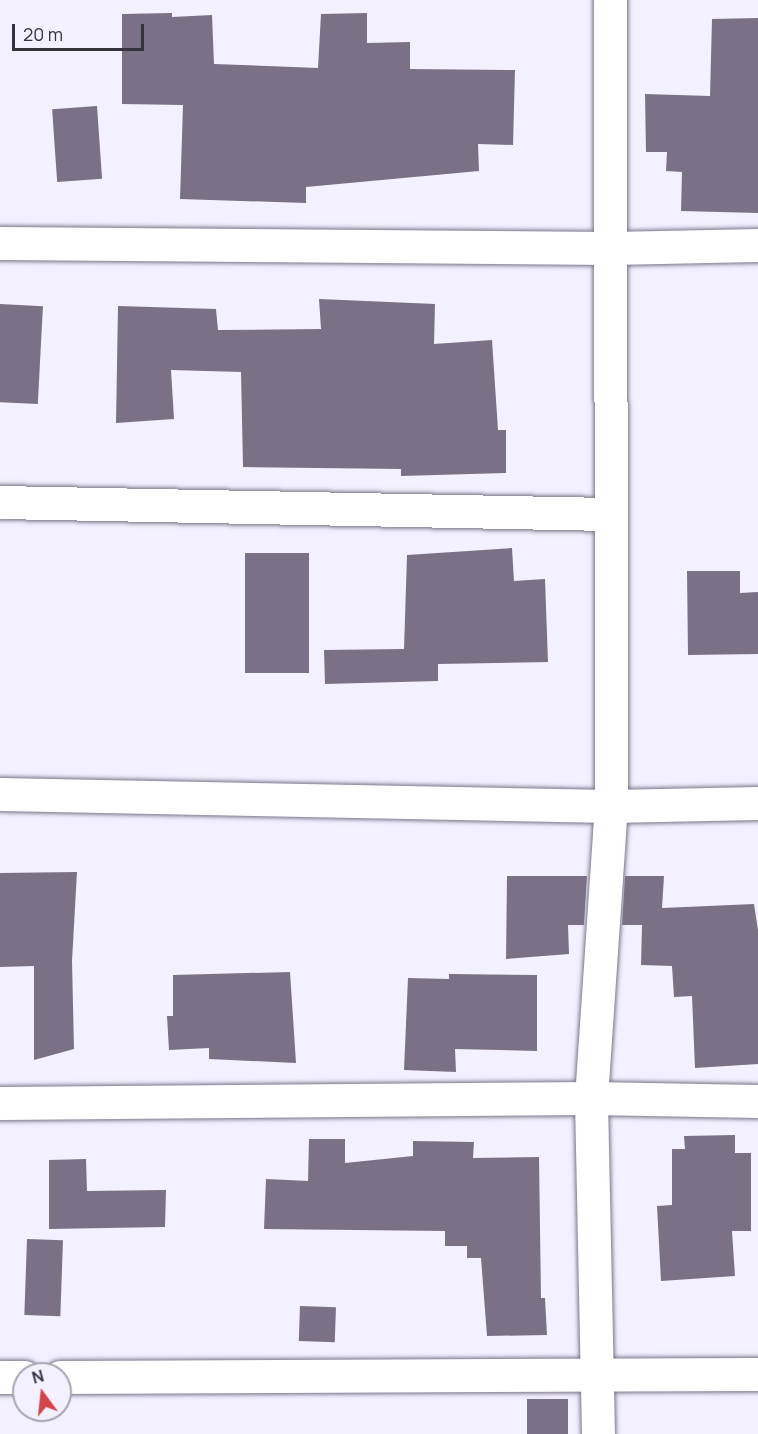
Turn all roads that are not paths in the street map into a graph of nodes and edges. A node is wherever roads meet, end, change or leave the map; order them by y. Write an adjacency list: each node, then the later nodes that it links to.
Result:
1 (610, 0): 4 (street)
2 (0, 243): 4 (street)
3 (758, 244): 4 (street)
4 (610, 248): 6 (street)
5 (0, 502): 6 (street)
6 (609, 514): 9 (street)
7 (0, 794): 9 (street)
8 (758, 803): 9 (street)
9 (611, 806): 10 (street)
10 (591, 1098): 11 (street); 12 (street); 14 (street)
11 (758, 1101)
12 (0, 1103)
13 (758, 1374): 14 (street)
14 (597, 1375): 15 (street); 16 (street)
15 (72, 1377)
16 (598, 1434)

